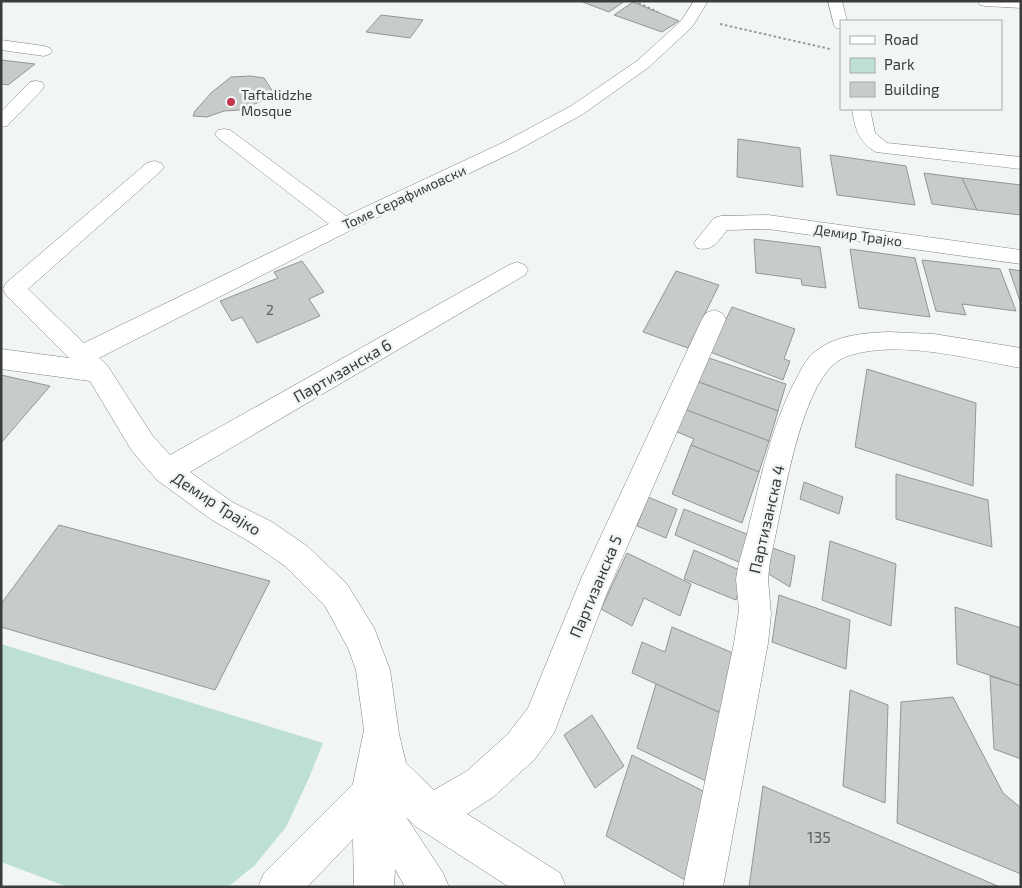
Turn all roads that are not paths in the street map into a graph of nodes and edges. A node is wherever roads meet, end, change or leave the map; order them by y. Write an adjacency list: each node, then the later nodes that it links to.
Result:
1 (835, 1): 5 (street)
2 (985, 2): 3 (street)
3 (1021, 4)
4 (696, 9): 14 (street, Томе Серафимовски)
5 (840, 21)
6 (1, 45): 7 (street)
7 (44, 50)
8 (36, 86): 10 (street)
9 (860, 110): 12 (street)
10 (1, 122)
11 (224, 134): 14 (street)
12 (1021, 163)
13 (154, 167): 21 (street, Демир Трајко)
14 (344, 225): 21 (street, Томе Серафимовски)
15 (705, 243): 16 (street, Демир Трајко)
16 (1021, 257)
17 (517, 270): 22 (street, Партизанска 6)
18 (714, 319): 25 (street, Партизанска 5)
19 (1021, 358): 30 (street, Партизанска 4)
20 (1, 359): 21 (street)
21 (89, 364): 22 (street, Демир Трајко)
22 (167, 471): 23 (street, Демир Трајко)
23 (382, 730): 24 (street, Демир Трајко); 25 (street)
24 (370, 794): 26 (street); 27 (street, Демир Трајко); 28 (street)
25 (429, 812): 29 (street)
26 (278, 887)
27 (374, 887)
28 (429, 887)
29 (546, 887)
30 (703, 887)

